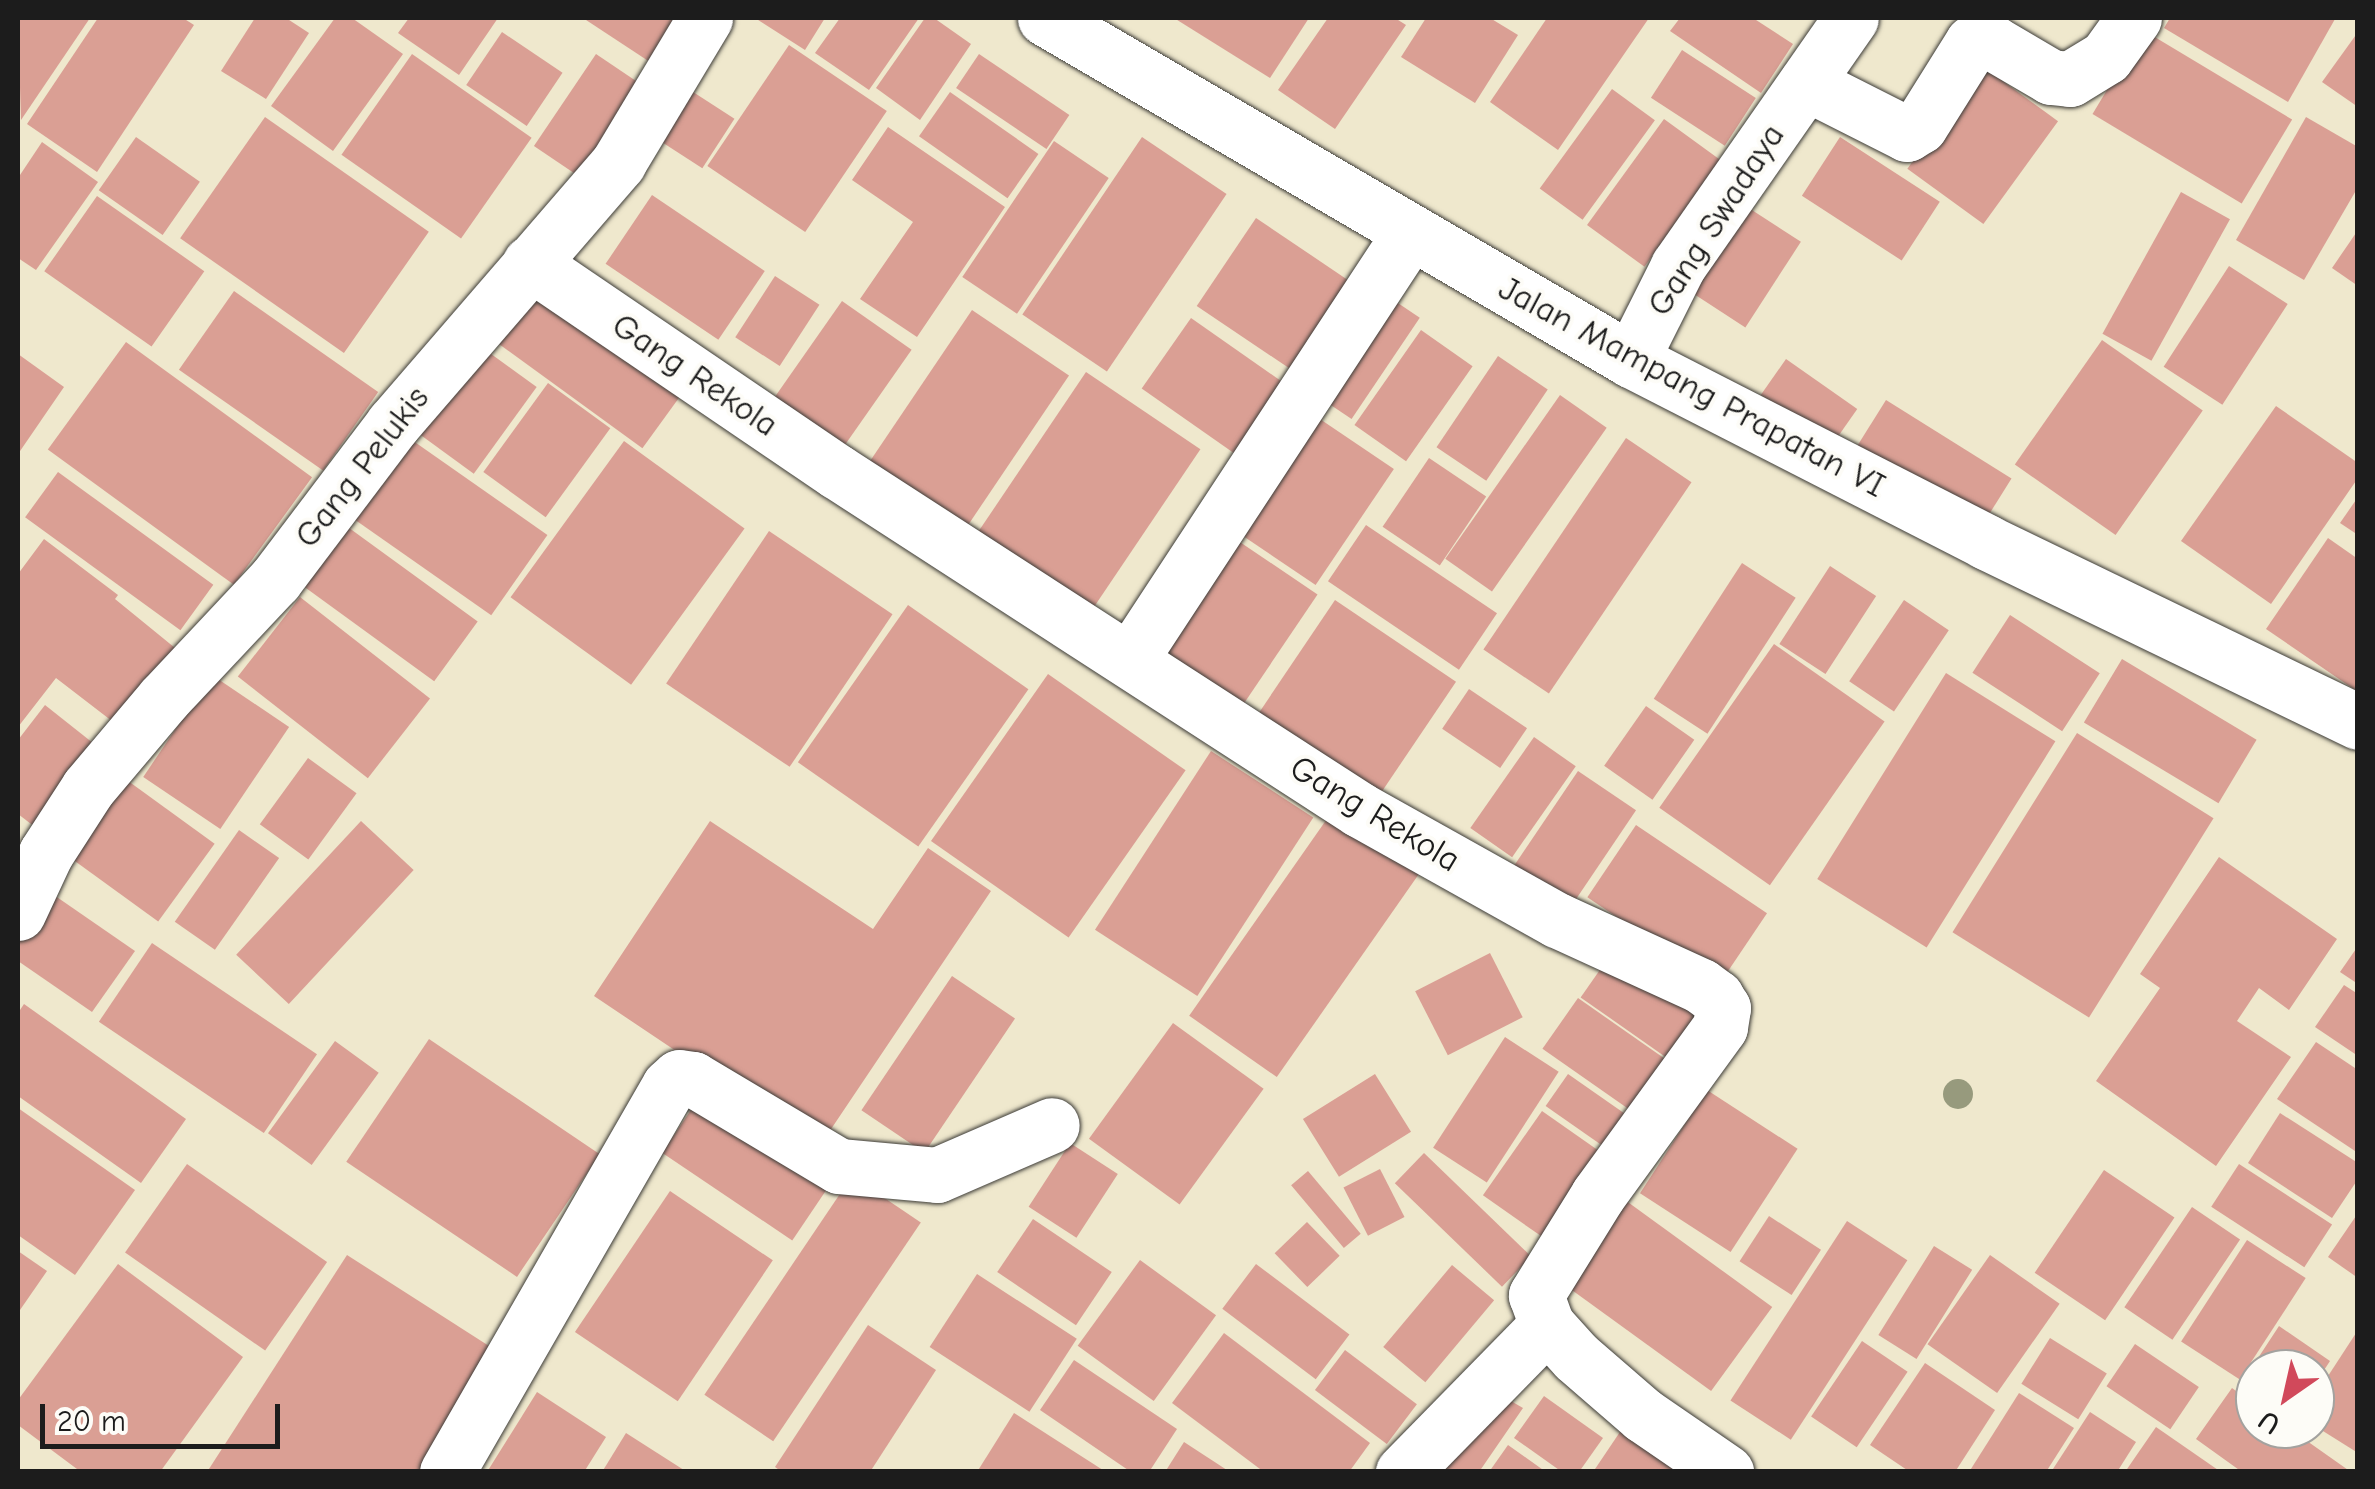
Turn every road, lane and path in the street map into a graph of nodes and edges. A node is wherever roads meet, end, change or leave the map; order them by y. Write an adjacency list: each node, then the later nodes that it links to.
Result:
1 (705, 18): 7 (street, Gang Pelukis)
2 (1045, 18): 6 (street, Jalan Mampang Prapatan VI)
3 (1851, 18): 5 (street, Gang Swadaya)
4 (2134, 18): 5 (street)
5 (1806, 83): 8 (street, Gang Swadaya)
6 (1410, 233): 8 (street, Jalan Mampang Prapatan VI); 9 (street)
7 (530, 263): 9 (street, Gang Rekola); 11 (street, Gang Pelukis)
8 (1630, 360): 10 (street, Jalan Mampang Prapatan VI)
9 (1131, 658): 13 (street, Gang Rekola)
10 (2358, 722)
11 (18, 914)
12 (1052, 1125): 14 (street)
13 (1547, 1325): 15 (street); 16 (street)
14 (446, 1472)
15 (1403, 1472)
16 (1726, 1472)

